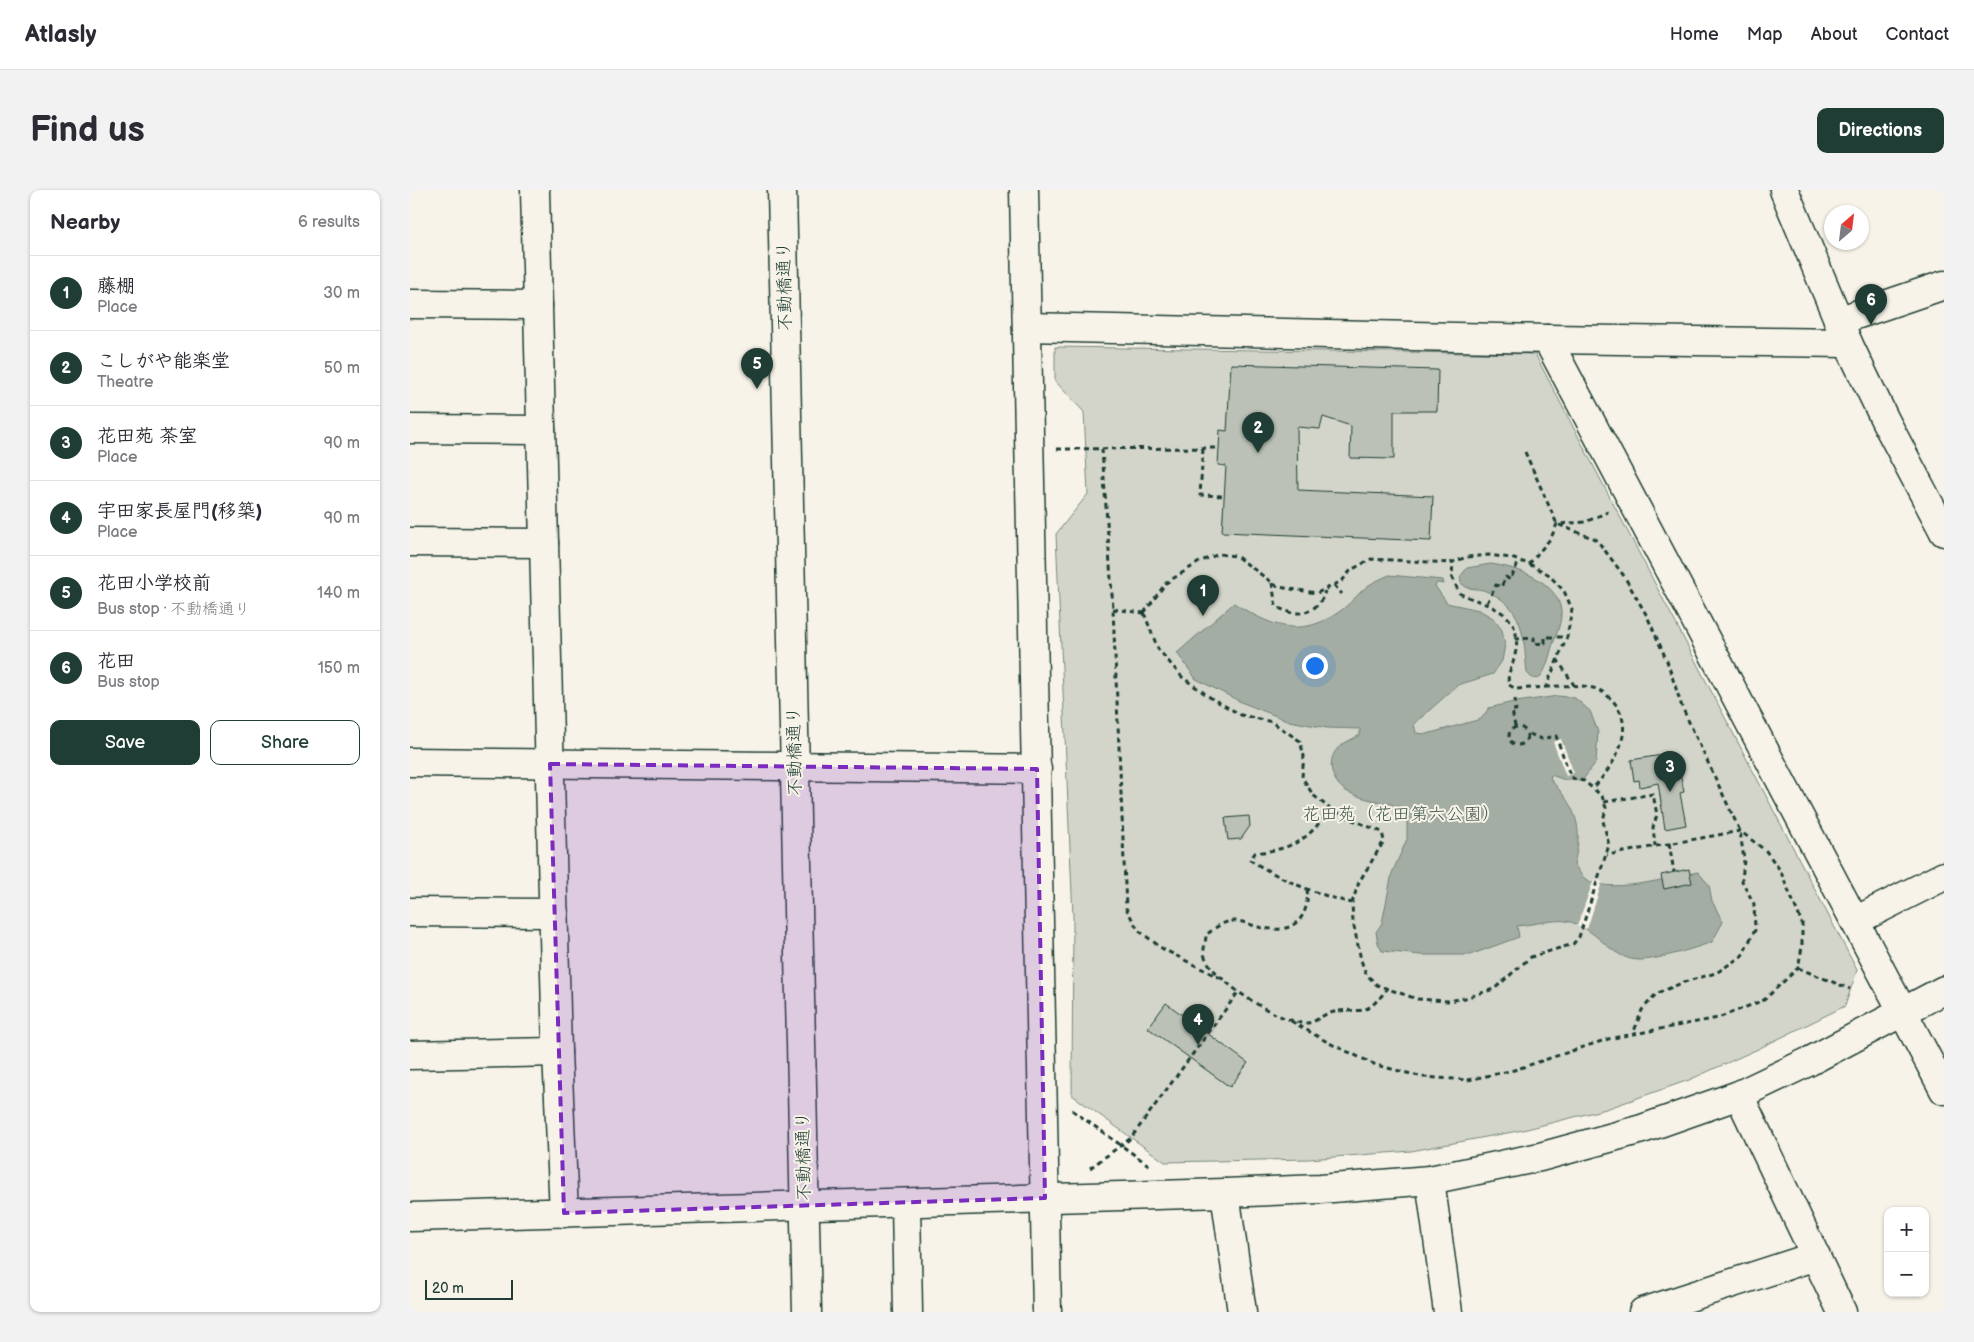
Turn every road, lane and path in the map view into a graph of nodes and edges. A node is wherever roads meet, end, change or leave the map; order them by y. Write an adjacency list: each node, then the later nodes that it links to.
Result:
1 (534, 190): 7 (street)
2 (782, 190): 44 (street, 不動橋通り)
3 (1024, 190): 8 (street)
4 (1784, 190): 9 (street)
5 (1944, 284): 9 (street)
6 (410, 304): 7 (street)
7 (538, 305): 12 (street)
8 (1027, 327): 10 (street); 45 (street)
9 (1843, 332): 10 (street); 21 (street)
10 (1547, 339): 59 (street)
11 (410, 429): 12 (street)
12 (541, 430): 23 (street)
13 (1219, 448): 16 (path)
14 (1048, 449): 15 (path)
15 (1102, 449): 16 (path); 32 (path)
16 (1203, 449): 18 (path)
17 (1525, 452): 20 (path)
18 (1224, 496)
19 (1616, 508): 20 (path)
20 (1557, 524): 26 (path); 49 (path)
21 (1944, 532)
22 (410, 542): 23 (street)
23 (544, 543): 43 (street)
24 (1519, 561): 25 (path); 26 (path); 31 (path)
25 (1453, 562): 28 (path); 31 (path)
26 (1529, 564): 34 (path)
27 (1272, 583): 29 (path); 29 (path); 33 (path)
28 (1334, 585): 29 (path); 30 (path)
29 (1325, 590)
30 (1342, 594)
31 (1488, 601): 35 (path)
32 (1113, 609): 33 (path); 61 (path)
33 (1144, 613): 48 (path)
34 (1567, 637): 35 (path); 36 (path)
35 (1517, 639): 38 (path)
36 (1558, 659): 37 (path); 38 (path)
37 (1574, 686): 38 (path); 46 (path)
38 (1546, 687)
39 (1515, 699): 40 (path)
40 (1515, 726): 41 (path); 41 (path)
41 (1526, 733): 46 (path)
42 (410, 762): 43 (street)
43 (550, 764): 44 (street); 58 (street)
44 (794, 767): 45 (street); 81 (street, 不動橋通り)
45 (1037, 769): 79 (street)
46 (1593, 788): 47 (path)
47 (1604, 802): 51 (path); 52 (path)
48 (1329, 808): 55 (path); 56 (path)
49 (1740, 831): 50 (path); 60 (path); 68 (path)
50 (1669, 843): 51 (path); 53 (path)
51 (1655, 846): 52 (path)
52 (1607, 855): 62 (path)
53 (1674, 872)
54 (1944, 876): 59 (street)
55 (1307, 889): 56 (path); 61 (path)
56 (1352, 903): 62 (path)
57 (410, 912): 58 (street)
58 (554, 913): 69 (street)
59 (1856, 921): 66 (street)
60 (1798, 968): 63 (path); 68 (path)
61 (1224, 980): 65 (path)
62 (1387, 989): 67 (path)
63 (1850, 989)
64 (1944, 990): 66 (street)
65 (1240, 991): 67 (path); 74 (path)
66 (1903, 1012): 71 (street); 72 (street)
67 (1291, 1021): 68 (path)
68 (1633, 1034)
69 (557, 1052): 70 (street); 82 (street)
70 (410, 1055)
71 (1944, 1090)
72 (1739, 1095): 77 (street); 84 (street)
73 (1067, 1106): 74 (path)
74 (1121, 1146): 75 (path); 76 (path)
75 (1156, 1170)
76 (1086, 1171)
77 (1430, 1180): 78 (street); 90 (street)
78 (1225, 1193): 79 (street); 89 (street)
79 (1045, 1198): 80 (street); 88 (street)
80 (906, 1203): 81 (street); 87 (street)
81 (805, 1206): 82 (street); 86 (street, 不動橋通り)
82 (564, 1213): 83 (street)
83 (410, 1217)
84 (1816, 1256): 85 (street); 92 (street)
85 (1688, 1305): 91 (street)
86 (807, 1312)
87 (908, 1312)
88 (1047, 1312)
89 (1242, 1312)
90 (1448, 1312)
91 (1643, 1312)
92 (1842, 1312)

